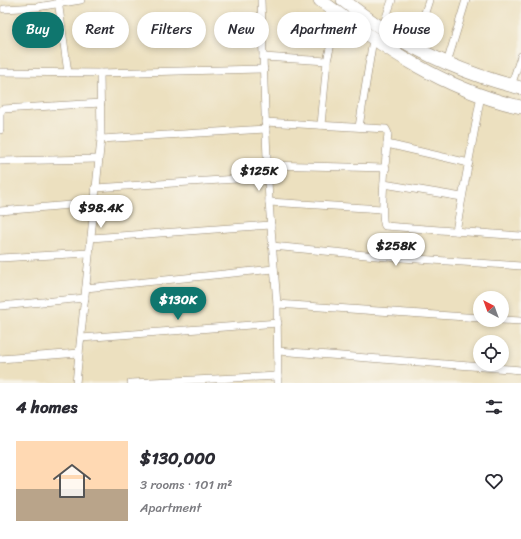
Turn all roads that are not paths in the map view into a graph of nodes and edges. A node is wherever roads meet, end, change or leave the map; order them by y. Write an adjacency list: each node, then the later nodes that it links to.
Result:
1 (81, 0): 8 (street)
2 (262, 0): 18 (street)
3 (320, 0): 10 (highway)
4 (343, 0): 13 (highway)
5 (392, 0): 11 (street)
6 (430, 0): 12 (street)
7 (466, 0): 20 (street)
8 (58, 2): 9 (street); 23 (street)
9 (4, 8)
10 (335, 12)
11 (388, 12)
12 (426, 12)
13 (379, 27)
14 (373, 39): 26 (highway); 31 (street)
15 (330, 48): 19 (street)
16 (416, 48): 20 (highway)
17 (521, 56): 25 (street)
18 (263, 57): 19 (street); 21 (street)
19 (327, 61): 30 (street)
20 (447, 63): 25 (highway)
21 (264, 69): 24 (street); 29 (street)
22 (0, 72): 23 (street)
23 (68, 73): 24 (street)
24 (100, 73): 27 (street)
25 (516, 87)
26 (481, 95): 28 (highway); 37 (street)
27 (100, 102): 32 (street); 33 (street)
28 (521, 107)
29 (265, 125): 30 (street); 33 (street); 38 (street)
30 (321, 125): 31 (street)
31 (359, 127): 34 (street)
32 (0, 130)
33 (101, 139): 35 (street)
34 (387, 144): 37 (street); 39 (street)
35 (98, 159): 36 (street); 42 (street)
36 (0, 161)
37 (469, 163): 43 (street)
38 (267, 165): 39 (street); 40 (street)
39 (386, 168): 41 (street)
40 (268, 177): 42 (street); 44 (street)
41 (384, 184): 43 (street); 46 (street)
42 (95, 188): 45 (street)
43 (462, 197): 49 (street)
44 (269, 202): 46 (street); 48 (street)
45 (94, 203): 47 (street); 51 (street)
46 (382, 209): 49 (street)
47 (0, 211)
48 (271, 225): 51 (street); 52 (street)
49 (456, 231): 50 (street)
50 (521, 236)
51 (91, 238): 53 (street)
52 (272, 246): 55 (street); 56 (street)
53 (89, 253): 54 (street); 57 (street)
54 (0, 258)
55 (521, 266)
56 (274, 269): 57 (street); 59 (street)
57 (86, 288): 58 (street)
58 (85, 298): 60 (street); 65 (street)
59 (277, 304): 61 (street); 64 (street)
60 (0, 306)
61 (473, 318)
62 (509, 320): 63 (street)
63 (521, 321)
64 (278, 323): 65 (street); 66 (street)
65 (80, 338): 67 (street)
66 (278, 351): 69 (street); 70 (street)
67 (79, 353): 68 (street); 72 (street)
68 (0, 359)
69 (521, 370)
70 (278, 379): 71 (street)
71 (171, 382): 73 (street)
72 (76, 383)
73 (132, 383)

